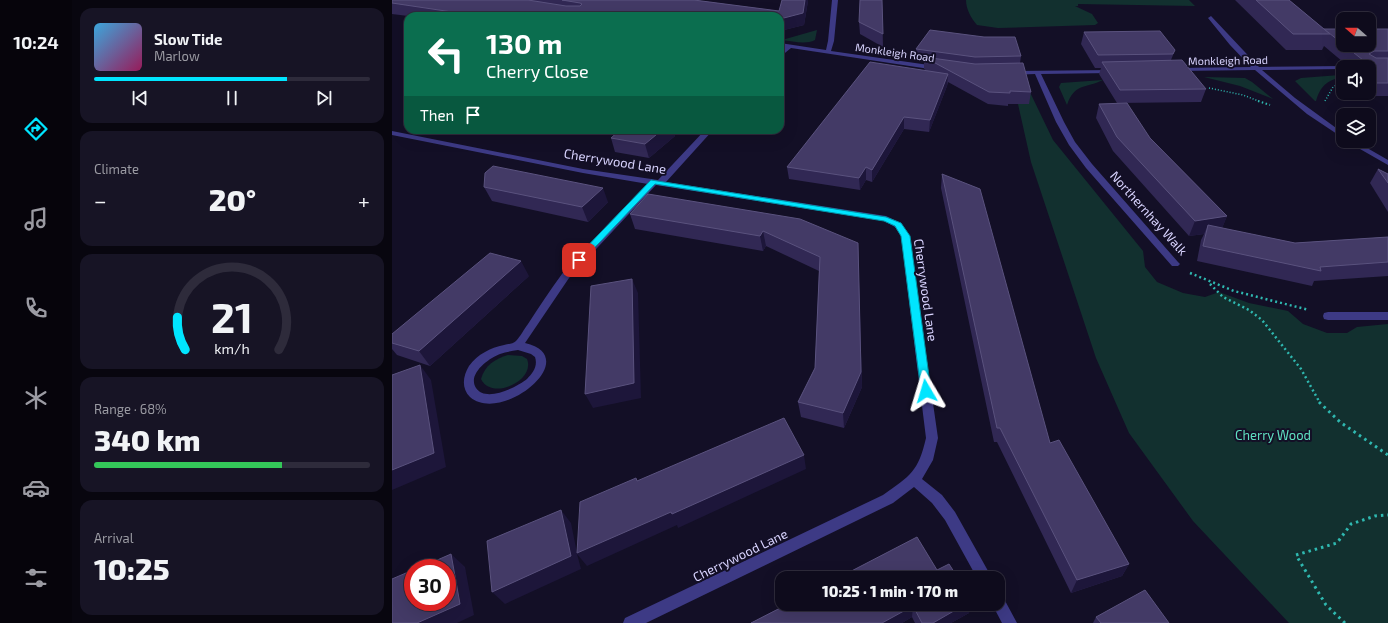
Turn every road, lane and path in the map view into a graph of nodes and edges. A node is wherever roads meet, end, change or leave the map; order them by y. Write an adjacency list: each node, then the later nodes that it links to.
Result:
1 (835, 0): 6 (street)
2 (1211, 18): 9 (street)
3 (784, 45): 4 (street, Monkleigh Road)
4 (790, 46): 5 (street); 6 (street, Monkleigh Road)
5 (784, 52)
6 (828, 52): 8 (street, Monkleigh Road)
7 (1336, 67): 9 (street, Monkleigh Road)
8 (942, 69)
9 (1258, 69): 11 (street, Monkleigh Road); 17 (street)
10 (1116, 71): 13 (street)
11 (1173, 71)
12 (1005, 73): 13 (street)
13 (1037, 73): 24 (street, Northernhay Walk)
14 (1336, 86): 17 (path)
15 (1208, 87): 16 (path)
16 (1271, 105)
17 (1327, 126): 18 (street)
18 (1336, 132)
19 (392, 133): 23 (street, Cherrywood Lane)
20 (705, 134): 23 (street)
21 (1362, 148): 22 (street)
22 (1388, 163)
23 (657, 182): 28 (street); 30 (street, Cherrywood Lane)
24 (1175, 264): 25 (path, Northernhay Walk)
25 (1210, 284): 26 (path, Northernhay Walk); 29 (path)
26 (1328, 316): 27 (street)
27 (1388, 316)
28 (518, 346): 28 (street)
29 (1388, 455)
30 (914, 480): 32 (street); 34 (street, Cherrywood Lane)
31 (1388, 515): 36 (path)
32 (981, 571)
33 (1003, 611): 35 (street)
34 (630, 623)
35 (1010, 623)
36 (1345, 623)

